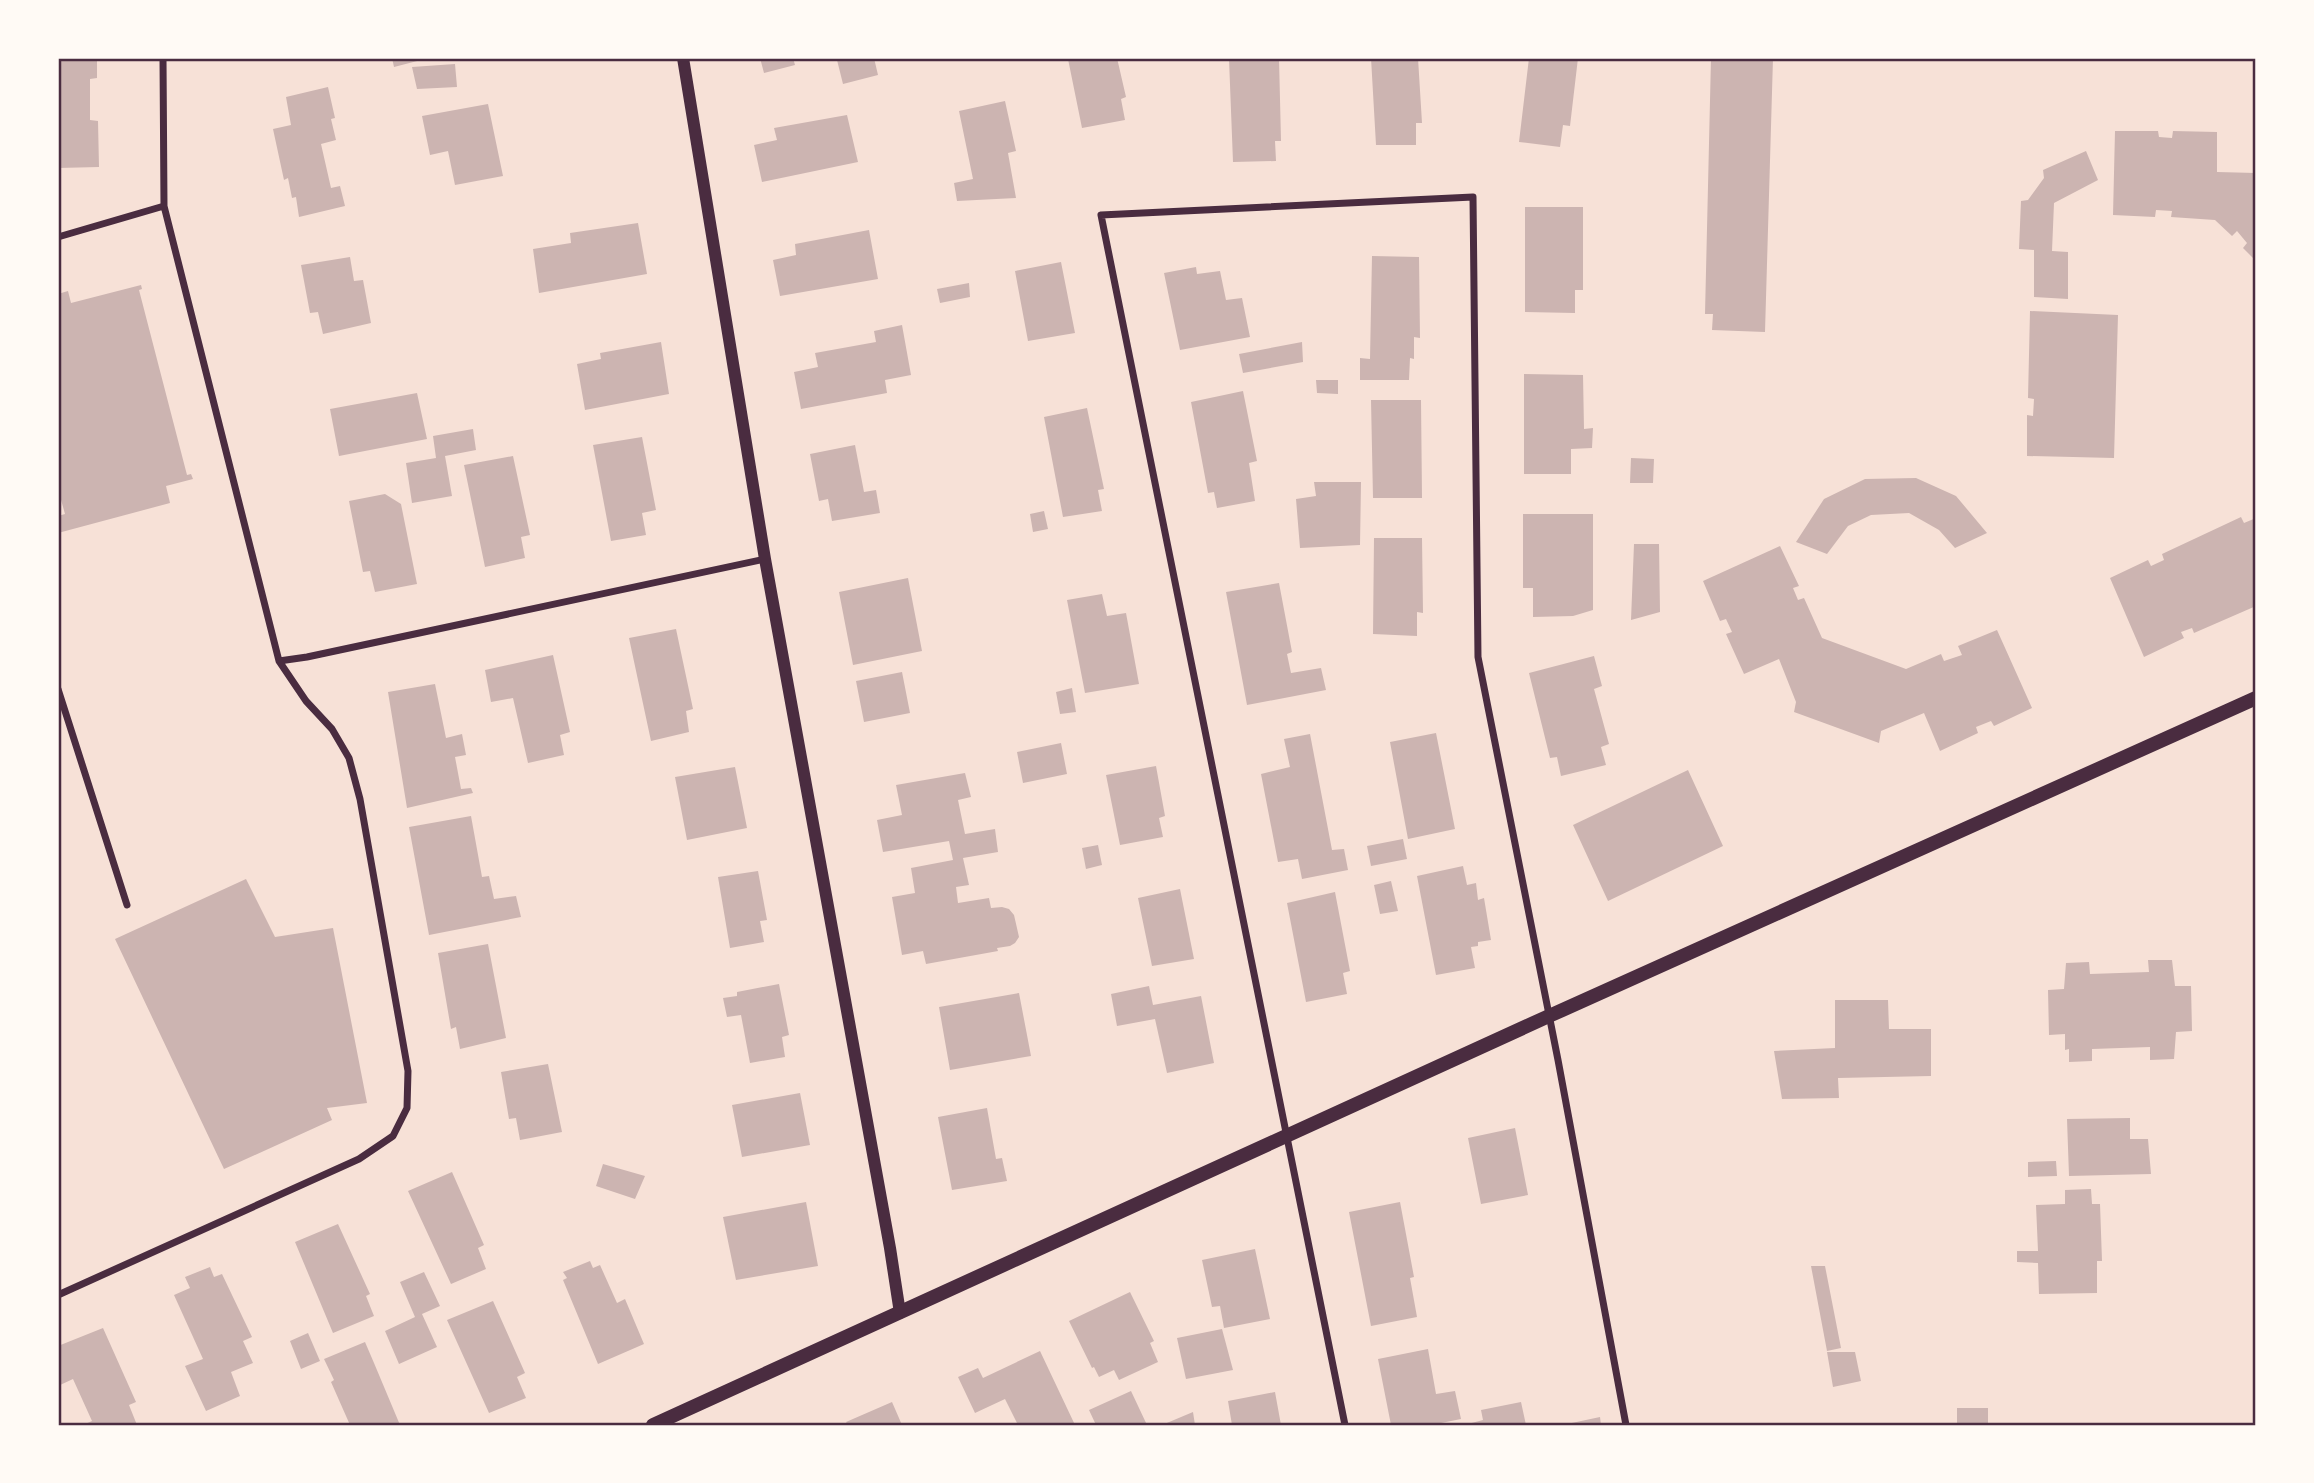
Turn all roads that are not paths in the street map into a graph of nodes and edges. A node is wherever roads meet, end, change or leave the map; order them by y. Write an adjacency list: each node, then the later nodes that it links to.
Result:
1 (163, 58): 3 (street)
2 (683, 58): 5 (street)
3 (164, 206): 4 (street); 6 (street)
4 (58, 237)
5 (765, 559): 6 (street); 13 (street)
6 (279, 661): 12 (street)
7 (58, 689): 9 (street)
8 (2256, 698): 10 (main road)
9 (127, 905)
10 (1549, 1016): 11 (main road); 11 (street); 16 (street)
11 (1286, 1137): 13 (main road); 15 (street)
12 (58, 1296)
13 (900, 1313): 14 (main road)
14 (653, 1425)
15 (1345, 1425)
16 (1626, 1425)

